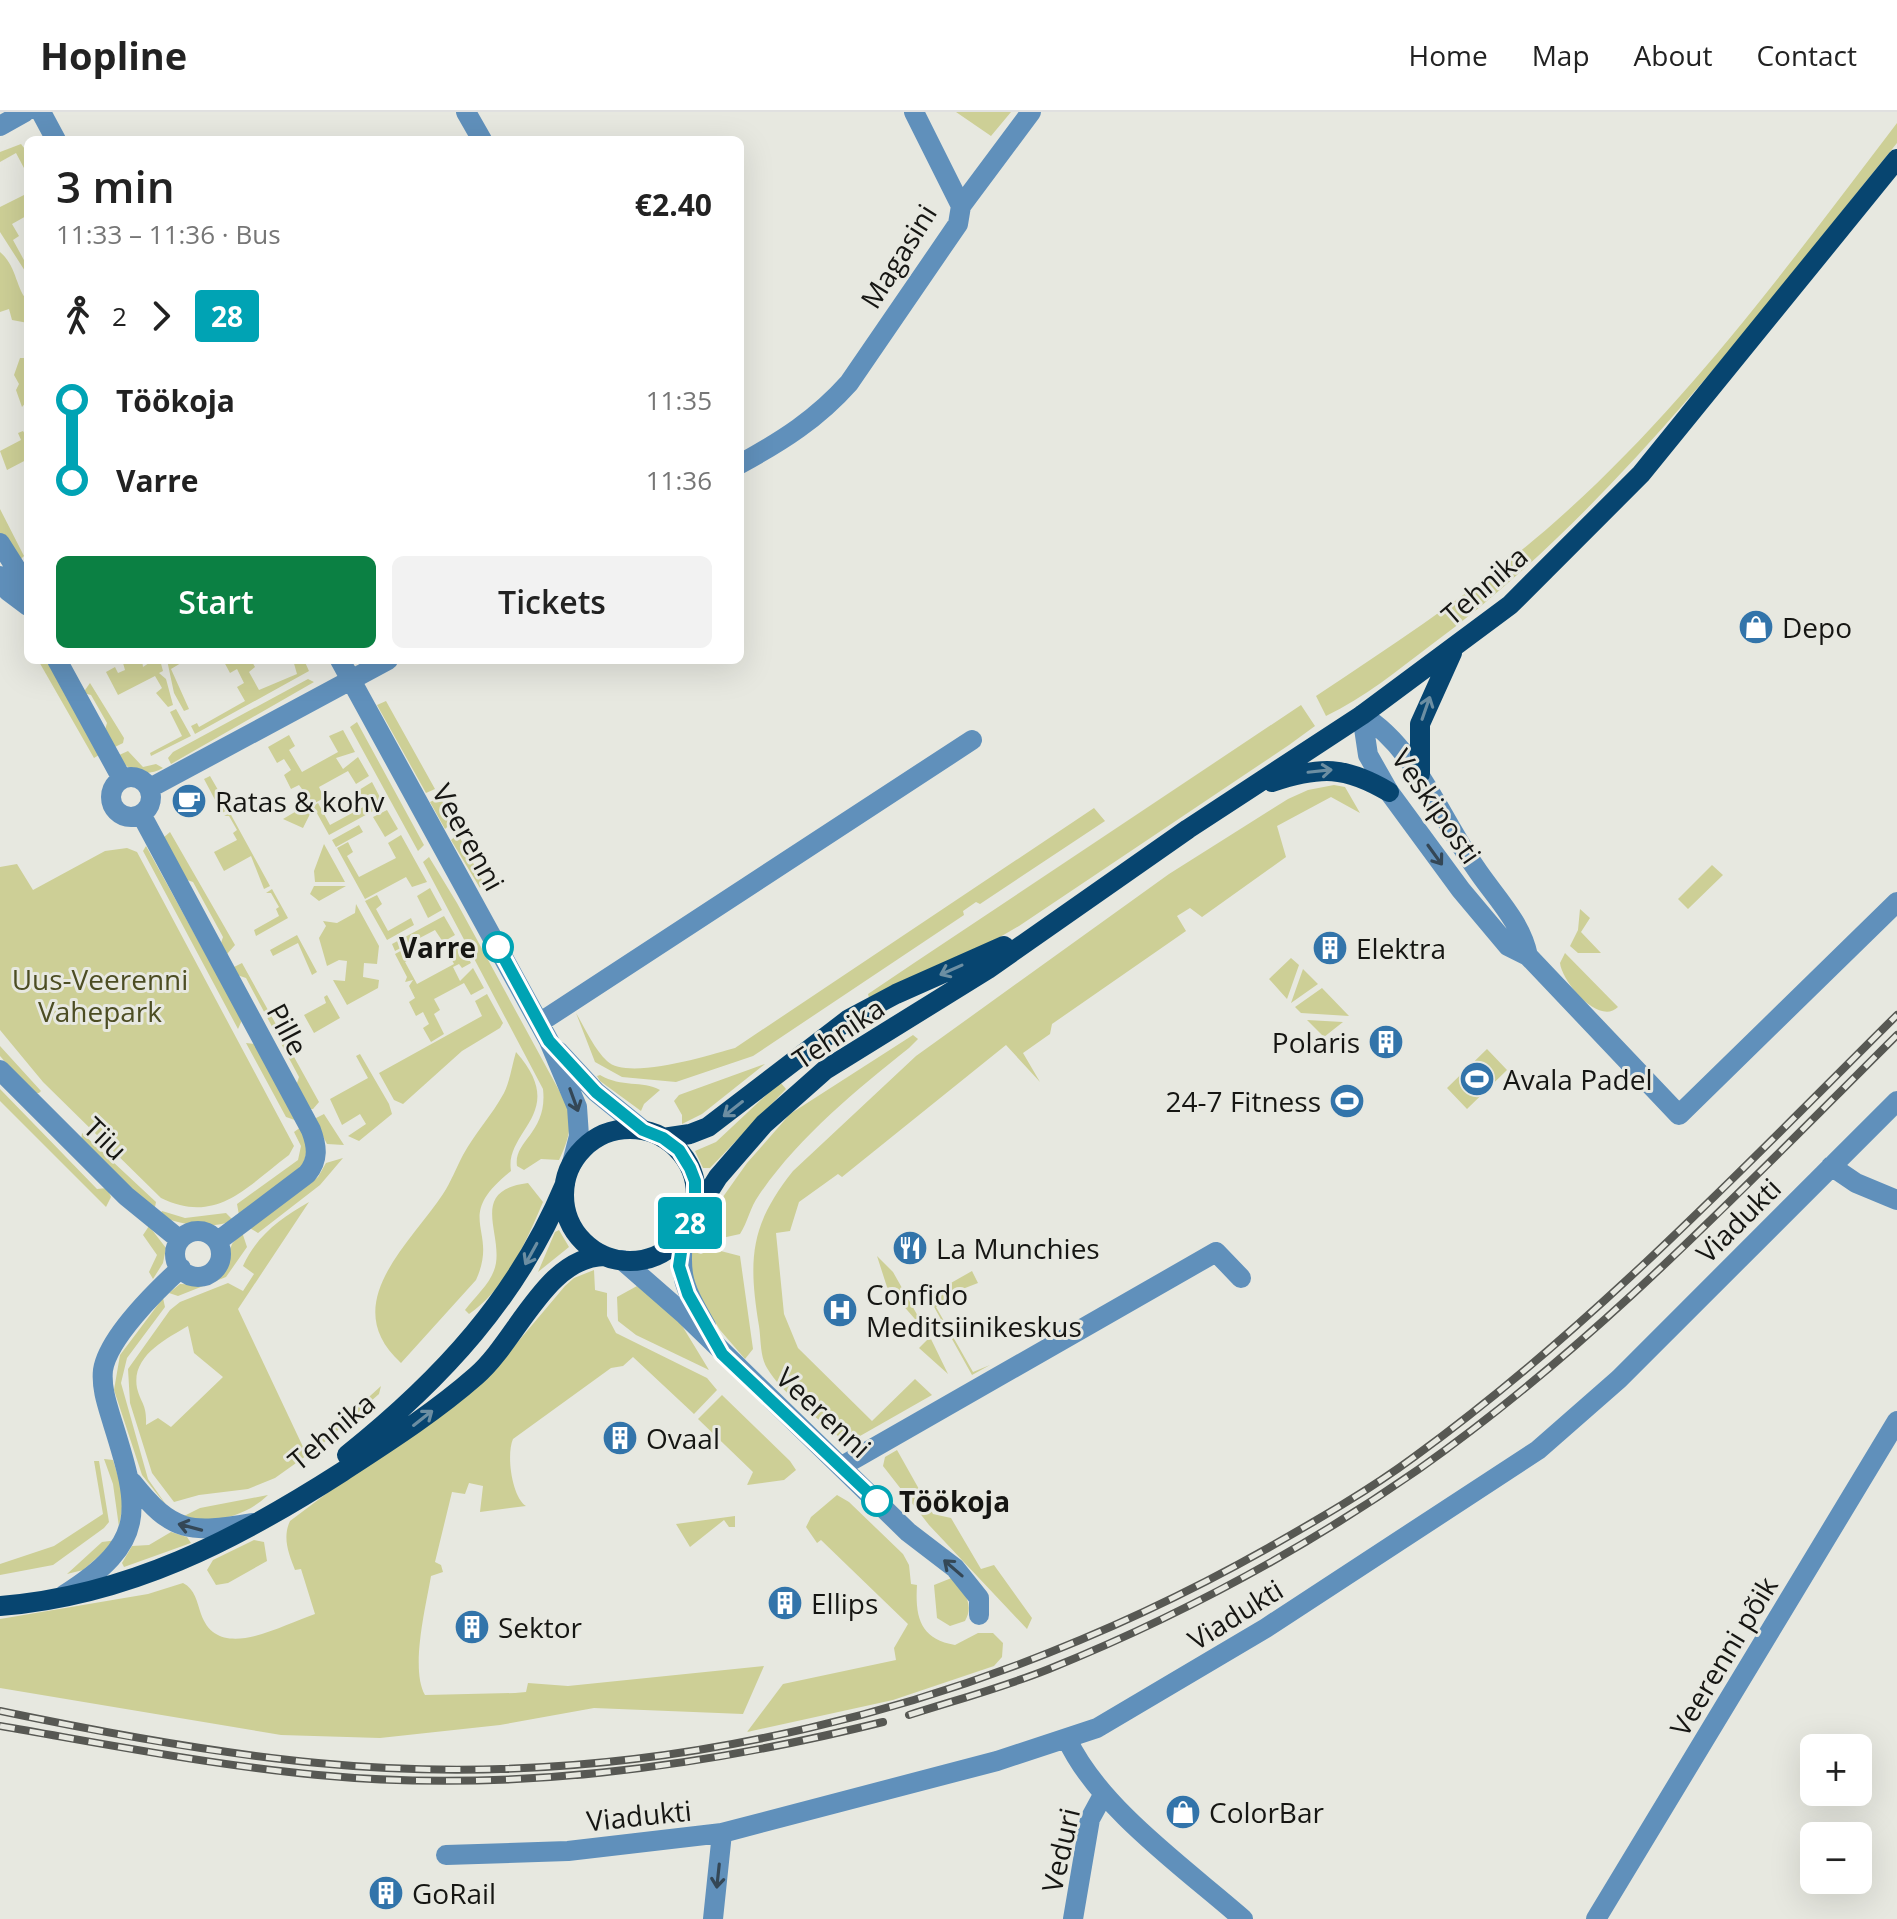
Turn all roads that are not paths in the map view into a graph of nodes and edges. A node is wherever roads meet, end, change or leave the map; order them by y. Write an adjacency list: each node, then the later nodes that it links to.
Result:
1 (25, 112): 6 (street)
2 (41, 112): 7 (street)
3 (466, 112): 8 (street)
4 (914, 112): 12 (street, Magasini)
5 (1031, 112): 12 (street)
6 (0, 126)
7 (54, 136)
8 (480, 136)
9 (1897, 159): 11 (main road, Tehnika)
10 (1897, 169): 11 (main road, Tehnika)
11 (1873, 191): 18 (main road, Tehnika)
12 (961, 206): 13 (street, Magasini)
13 (744, 462)
14 (0, 543): 16 (street)
15 (0, 576): 17 (street)
16 (24, 581)
17 (24, 602)
18 (1455, 648): 23 (main road, Tehnika); 25 (main road, one-way to 18)
19 (59, 664): 26 (street)
20 (342, 664): 22 (street, Veerenni)
21 (381, 664): 22 (street)
22 (351, 680): 27 (street); 34 (street, Veerenni)
23 (1362, 715): 25 (street, Veskiposti); 28 (main road, Tehnika); 29 (street, Veskiposti)
24 (972, 740): 34 (street)
25 (1420, 774): 33 (street, Veskiposti)
26 (122, 779): 27 (street); 30 (street)
27 (150, 788): 30 (street)
28 (1249, 790): 29 (main road, one-way to 29); 32 (main road, Tehnika)
29 (1389, 792): 33 (street, Veskiposti, one-way to 33)
30 (141, 814): 45 (street, Pille)
31 (1897, 902): 33 (street, Veskiposti)
32 (1048, 926): 38 (main road, Tehnika, one-way to 38); 43 (main road, Tehnika)
33 (1528, 956)
34 (544, 1032): 37 (street, Veerenni); 39 (street, Veerenni, one-way to 39)
35 (0, 1070): 44 (street, Tiiu)
36 (1897, 1101): 40 (street, Viadukti)
37 (643, 1130): 38 (main road); 39 (main road)
38 (663, 1138): 43 (main road)
39 (572, 1163): 41 (main road)
40 (1831, 1166): 42 (street); 57 (street, Viadukti)
41 (565, 1184): 46 (main road); 53 (main road, Tehnika, one-way to 53)
42 (1897, 1200)
43 (688, 1226): 46 (main road); 49 (street, Veerenni)
44 (180, 1240): 45 (street); 47 (street)
45 (218, 1241): 47 (street)
46 (614, 1258): 49 (street, Veerenni); 53 (main road, Tehnika, one-way to 46)
47 (181, 1268): 52 (street)
48 (1241, 1278): 51 (street)
49 (722, 1354): 51 (street, Veerenni)
50 (1897, 1421): 64 (street, Veerenni põik)
51 (842, 1466): 56 (street, Veerenni, one-way to 51)
52 (132, 1482): 53 (street, one-way to 52); 54 (street)
53 (264, 1522): 54 (main road, Tehnika)
54 (61, 1597): 55 (main road, Tehnika)
55 (0, 1606)
56 (979, 1615)
57 (1067, 1739): 58 (street); 59 (street, Viadukti)
58 (1103, 1795): 62 (street, Veduri); 63 (street)
59 (722, 1833): 60 (street, Viadukti); 61 (street, one-way to 61)
60 (446, 1855)
61 (713, 1919)
62 (1073, 1919)
63 (1243, 1919)
64 (1596, 1919)

